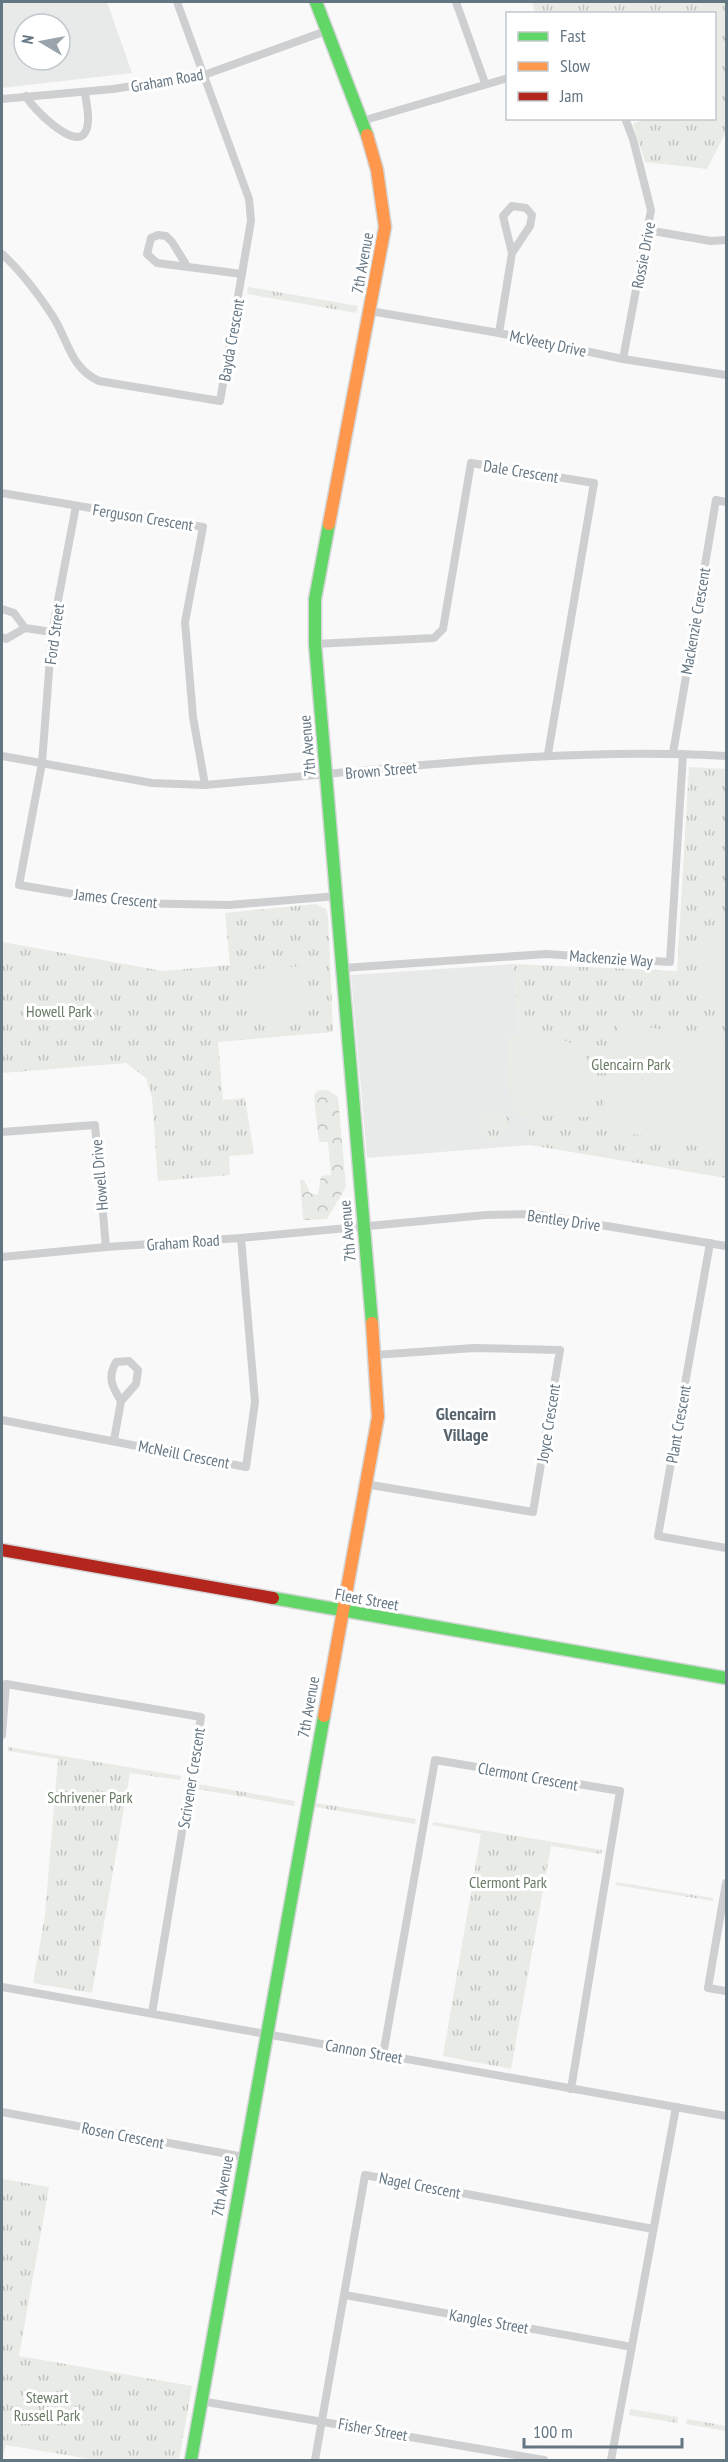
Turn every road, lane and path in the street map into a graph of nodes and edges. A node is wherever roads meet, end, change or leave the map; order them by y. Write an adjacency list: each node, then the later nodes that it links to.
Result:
1 (177, 2): 5 (street, Bayda Crescent)
2 (316, 2): 4 (street, 7th Avenue)
3 (456, 2): 7 (street)
4 (326, 31): 5 (street, Graham Road); 12 (street, 7th Avenue)
5 (204, 75): 8 (street, Graham Road); 18 (street, Bayda Crescent)
6 (506, 78): 7 (street)
7 (485, 83): 12 (street)
8 (85, 92): 9 (street, Graham Road); 9 (street)
9 (26, 96): 10 (street, Graham Road)
10 (2, 99)
11 (626, 120): 13 (street, Rossie Drive)
12 (362, 121): 19 (street, 7th Avenue)
13 (648, 230): 14 (street); 21 (street, Rossie Drive)
14 (726, 240)
15 (512, 253): 15 (street); 20 (street)
16 (2, 254): 18 (street, Bayda Crescent)
17 (187, 266): 17 (street); 18 (street)
18 (242, 274)
19 (370, 311): 20 (street, McVeety Drive); 30 (street, 7th Avenue)
20 (499, 333): 21 (street, McVeety Drive)
21 (623, 359): 22 (street, McVeety Drive)
22 (726, 375)
23 (2, 493): 25 (street, Ferguson Crescent)
24 (726, 502): 31 (street, Mackenzie Crescent)
25 (76, 506): 28 (street, Ford Street); 38 (street, Ferguson Crescent)
26 (2, 609): 27 (street)
27 (25, 628): 28 (street); 29 (street)
28 (52, 632): 36 (street, Ford Street)
29 (2, 637)
30 (315, 644): 32 (street, Dale Crescent); 37 (street, 7th Avenue)
31 (673, 753): 32 (street, Brown Street); 33 (street, Brown Street)
32 (548, 754): 37 (street, Brown Street)
33 (683, 754): 35 (street, Brown Street); 40 (street, Mackenzie Way)
34 (2, 756): 36 (street, Brown Street)
35 (726, 756)
36 (42, 763): 38 (street, Brown Street); 39 (street, James Crescent)
37 (326, 775): 38 (street, Brown Street); 39 (street, 7th Avenue)
38 (205, 785)
39 (337, 896): 40 (street, 7th Avenue)
40 (343, 968): 42 (street, 7th Avenue)
41 (2, 1132): 45 (street, Howell Drive)
42 (363, 1226): 43 (street, Graham Road); 44 (street, Bentley Drive); 48 (street, 7th Avenue)
43 (241, 1238): 45 (street, Graham Road); 51 (street, McNeill Crescent)
44 (710, 1243): 46 (street, Bentley Drive); 53 (street, Plant Crescent)
45 (106, 1246): 47 (street, Graham Road)
46 (726, 1246)
47 (2, 1257)
48 (375, 1355): 52 (street, 7th Avenue); 52 (street, Joyce Crescent)
49 (120, 1401): 49 (street); 51 (street)
50 (2, 1420): 51 (street, McNeill Crescent)
51 (114, 1440)
52 (365, 1485): 55 (street, 7th Avenue)
53 (726, 1548)
54 (2, 1550): 55 (street, Fleet Street)
55 (342, 1611): 56 (street, Fleet Street); 62 (street, 7th Avenue)
56 (726, 1678)
57 (2, 1735): 61 (street, Scrivener Crescent)
58 (726, 1883): 60 (street)
59 (2, 1987): 61 (street, Cannon Street)
60 (726, 1991)
61 (152, 2013): 62 (street, Cannon Street)
62 (266, 2035): 63 (street, Cannon Street); 68 (street, 7th Avenue)
63 (383, 2055): 64 (street, Cannon Street); 64 (street, Clermont Crescent)
64 (571, 2089): 65 (street, Cannon Street)
65 (676, 2107): 67 (street, Cannon Street); 69 (street)
66 (2, 2112): 68 (street, Rosen Crescent)
67 (726, 2116)
68 (244, 2157): 72 (street, 7th Avenue)
69 (653, 2229): 70 (street, Nagel Crescent); 71 (street)
70 (345, 2295): 71 (street, Kangles Street); 73 (street, Nagel Crescent)
71 (632, 2347): 77 (street)
72 (201, 2400): 73 (street, Fisher Street); 74 (street, 7th Avenue)
73 (322, 2420): 75 (street, Nagel Crescent); 76 (street, Fisher Street)
74 (191, 2460)
75 (315, 2460)
76 (544, 2460)
77 (611, 2460)

